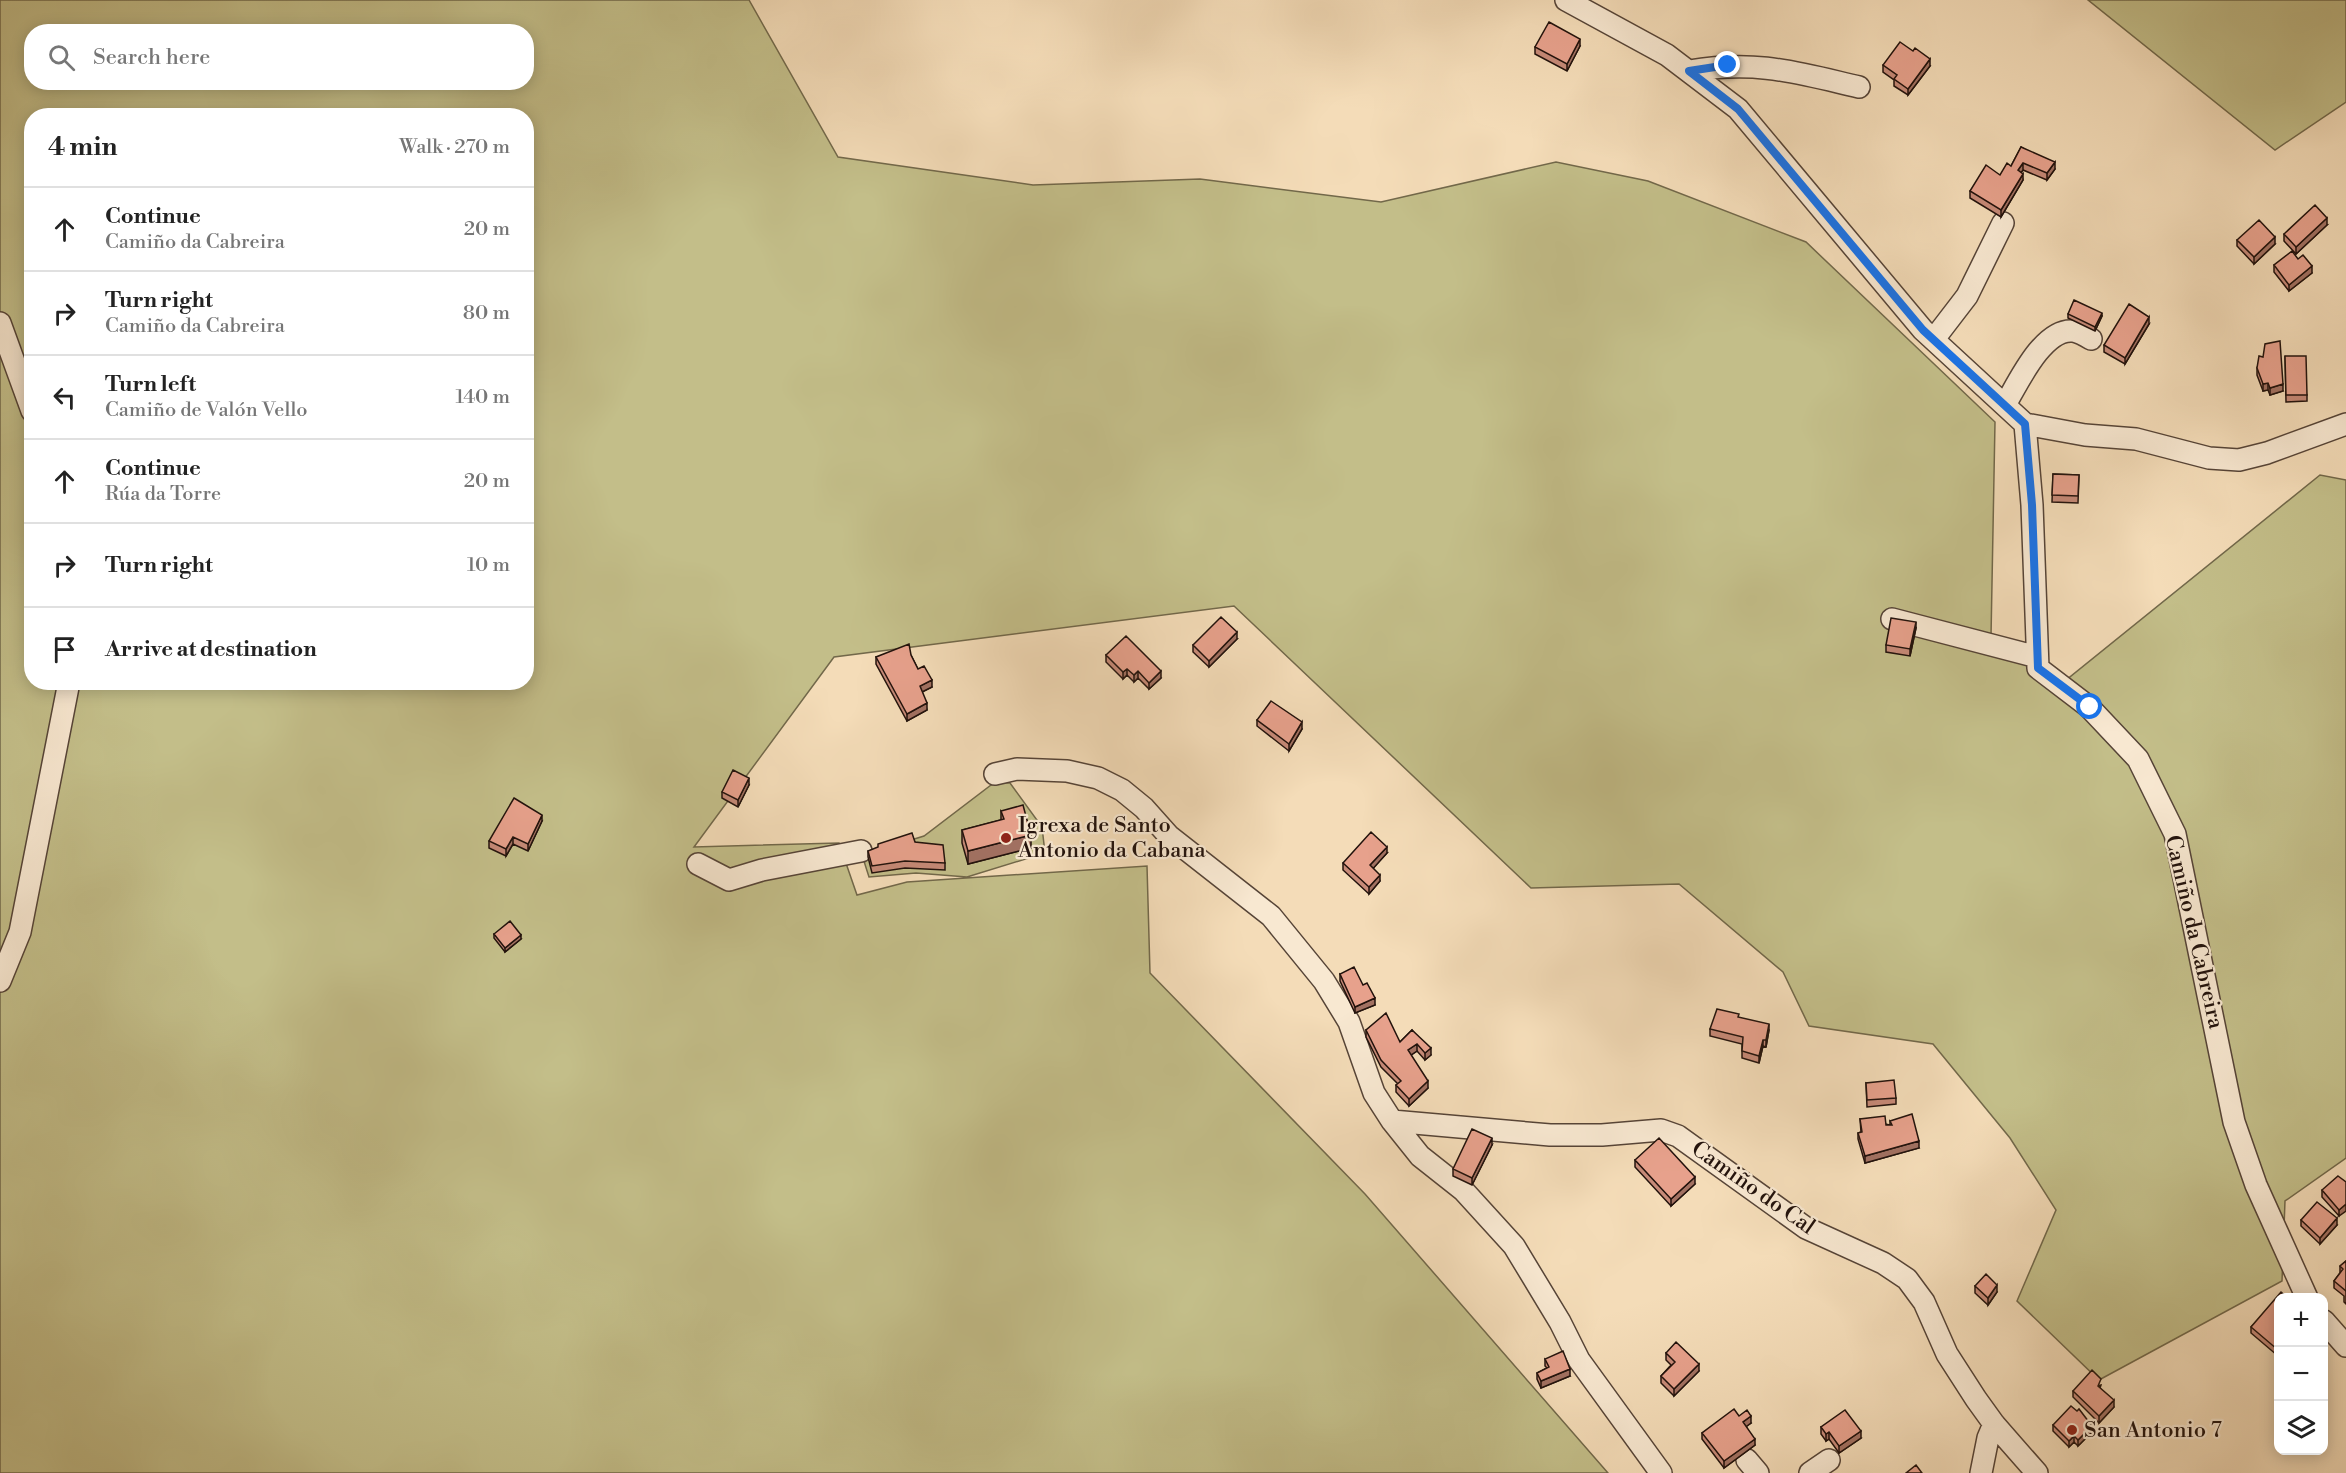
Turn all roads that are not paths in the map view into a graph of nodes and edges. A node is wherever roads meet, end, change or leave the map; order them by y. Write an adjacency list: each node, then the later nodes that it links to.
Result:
1 (1566, 0): 2 (street)
2 (1689, 71): 3 (street); 6 (street)
3 (1859, 87)
4 (2003, 223): 6 (street)
5 (0, 323): 8 (street)
6 (1934, 339): 9 (street)
7 (2091, 339): 9 (street)
8 (24, 389)
9 (2005, 405): 10 (street)
10 (2025, 424): 11 (street); 13 (street)
11 (2346, 424)
12 (1892, 619): 13 (street)
13 (2037, 657): 20 (street, Camiño da Cabreira)
14 (67, 690): 18 (street)
15 (995, 774): 19 (street)
16 (861, 851): 17 (street)
17 (698, 864)
18 (0, 981)
19 (1392, 1121): 23 (street, Camiño do Cal); 25 (street)
20 (2305, 1293)
21 (2328, 1326): 22 (street)
22 (2346, 1346)
23 (1994, 1424): 27 (street); 28 (street, Camiño do Cal)
24 (1829, 1460): 26 (street)
25 (1661, 1473)
26 (1810, 1473)
27 (1981, 1473)
28 (2037, 1473)

